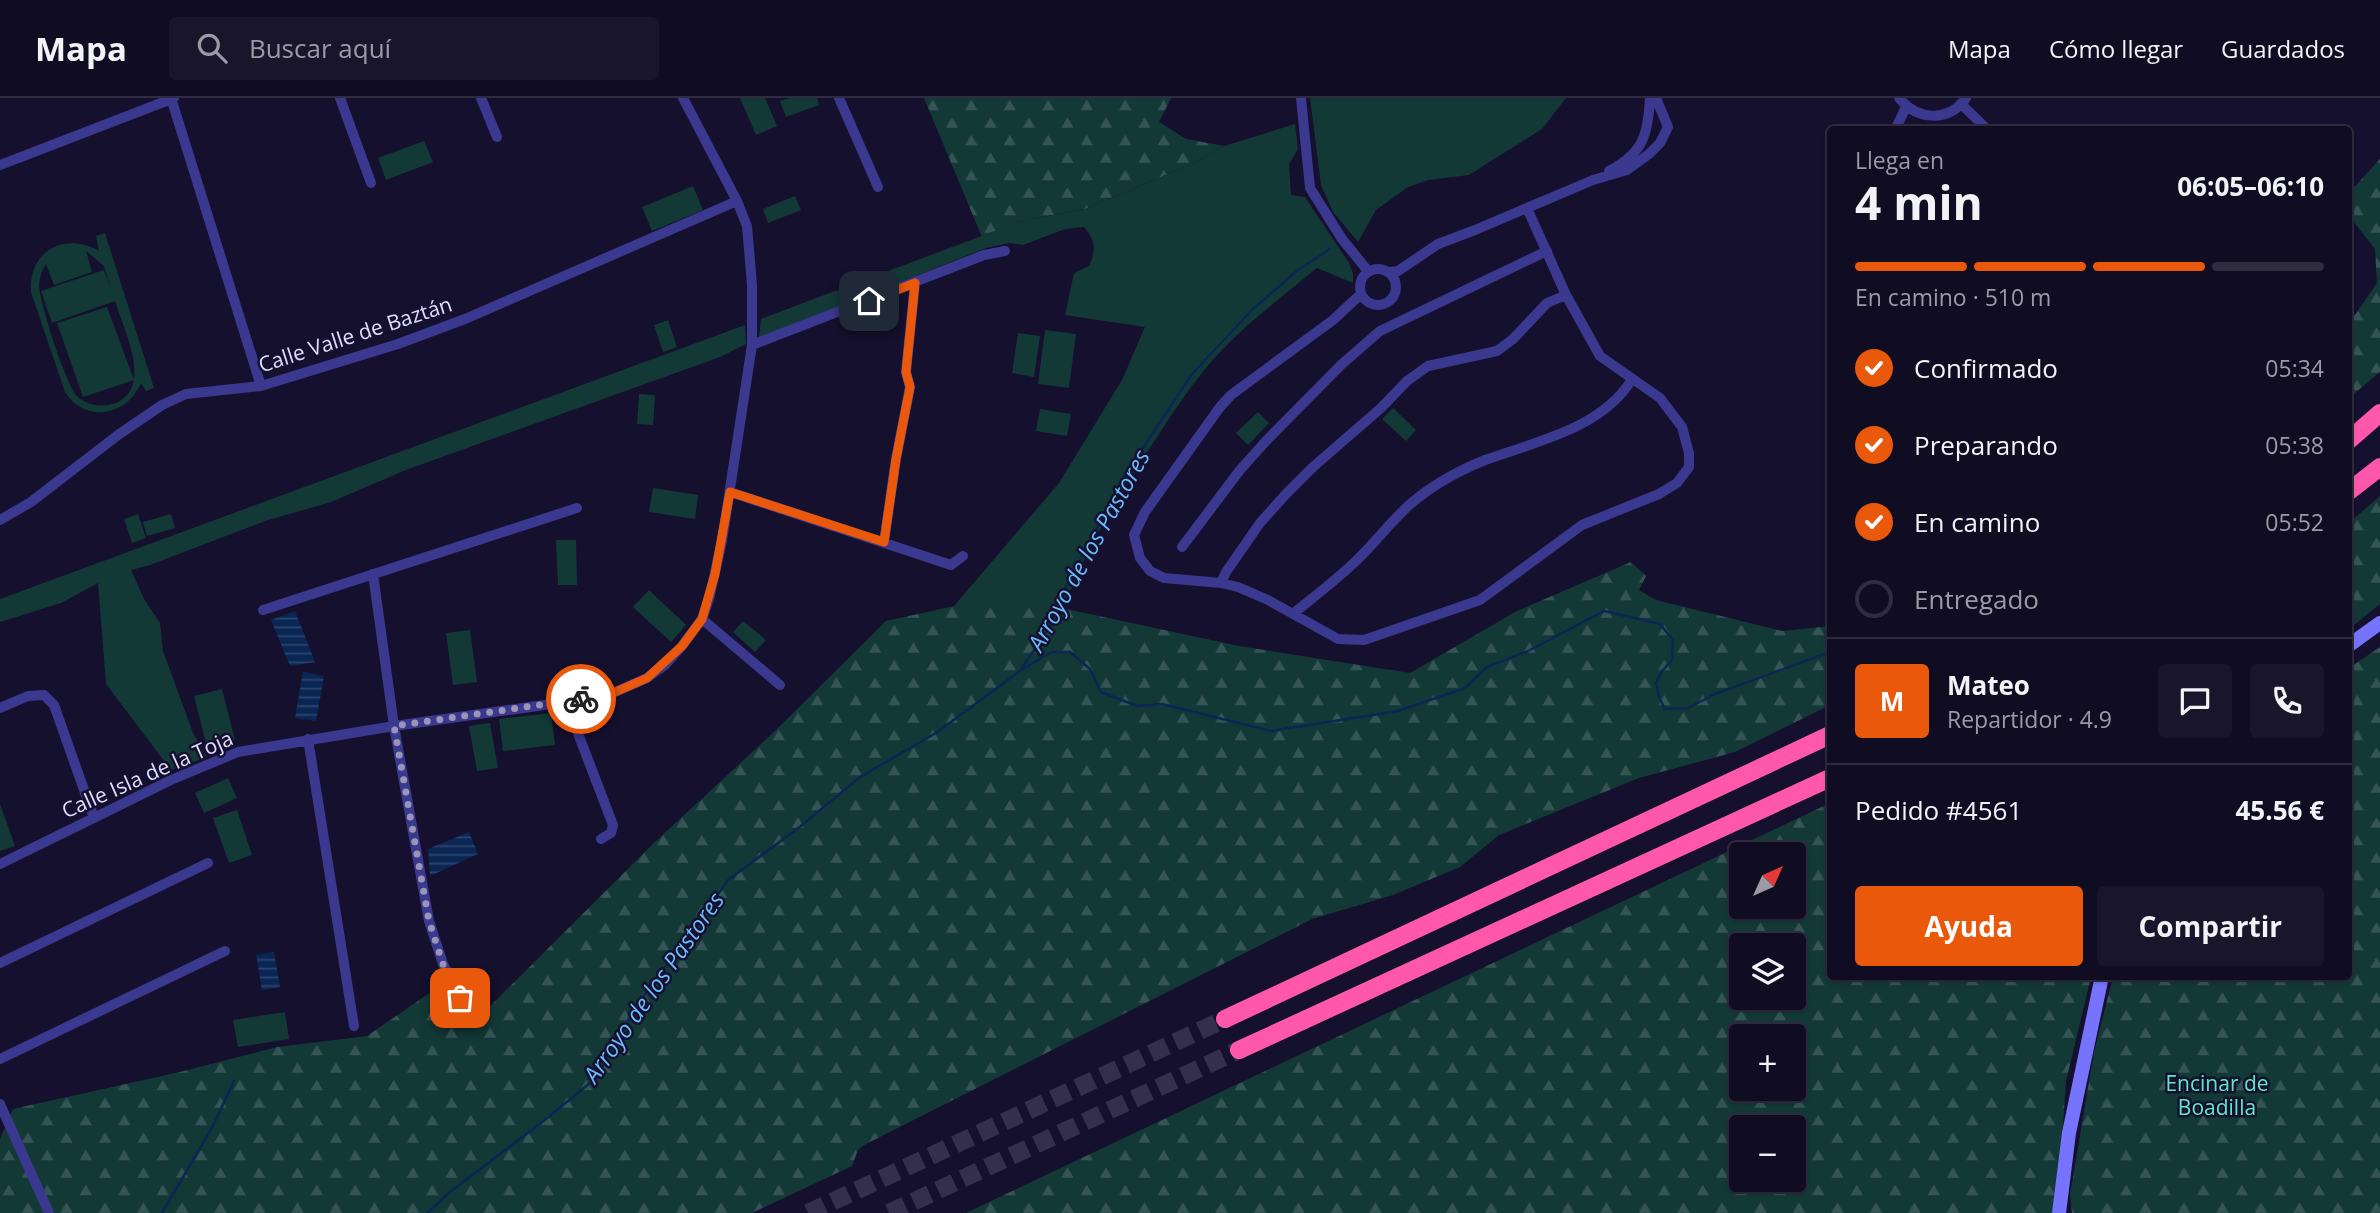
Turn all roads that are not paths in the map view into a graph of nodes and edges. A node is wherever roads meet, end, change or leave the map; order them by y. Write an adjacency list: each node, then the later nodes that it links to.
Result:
1 (172, 98): 15 (street); 30 (street)
2 (340, 98): 17 (street)
3 (481, 98): 14 (street)
4 (683, 98): 19 (street, Calle Isla de la Toja)
5 (839, 98): 18 (street)
6 (1301, 98): 23 (street)
7 (1650, 98): 16 (street)
8 (1656, 98): 16 (street)
9 (1899, 98): 11 (street)
10 (1964, 101): 11 (street); 13 (street)
11 (1906, 107): 12 (street)
12 (1897, 126)
13 (1985, 126)
14 (497, 137)
15 (0, 165)
16 (1593, 180): 20 (street)
17 (371, 183)
18 (877, 187)
19 (737, 201): 28 (street, Calle Isla de la Toja); 30 (street, Calle Valle de Baztán)
20 (1527, 208): 22 (street); 24 (street)
21 (1005, 251): 25 (street)
22 (1547, 251): 27 (street); 39 (street)
23 (1368, 271): 24 (street); 26 (street)
24 (1390, 272): 26 (street)
25 (915, 283): 28 (street); 38 (street)
26 (1361, 294): 42 (street)
27 (1566, 295): 29 (street); 42 (street)
28 (752, 345): 35 (street, Calle Isla de la Toja)
29 (1632, 379): 44 (street); 44 (street)
30 (261, 386): 37 (street, Calle Valle de Baztán)
31 (2380, 413): 32 (highway)
32 (2352, 438)
33 (2380, 467): 34 (highway)
34 (2352, 489)
35 (730, 492): 38 (street); 45 (street, Calle Isla de la Toja)
36 (577, 508): 41 (street)
37 (0, 520)
38 (884, 542): 40 (street)
39 (1182, 547)
40 (963, 556)
41 (373, 574): 43 (street); 51 (street)
42 (1222, 583): 44 (street)
43 (263, 610)
44 (1294, 613)
45 (702, 619): 48 (street); 49 (street, Calle Isla de la Toja)
46 (2380, 623): 47 (street)
47 (2352, 643)
48 (779, 685)
49 (566, 702): 51 (street, Calle Isla de la Toja); 56 (street)
50 (0, 708): 55 (street)
51 (394, 726): 53 (street, Calle Isla de la Toja); 63 (street)
52 (1827, 736): 62 (highway)
53 (308, 739): 55 (street, Calle Isla de la Toja); 64 (street)
54 (1827, 779): 65 (highway)
55 (94, 818): 58 (street, Calle Isla de la Toja)
56 (601, 839)
57 (208, 863): 60 (street)
58 (0, 864)
59 (225, 951): 66 (street)
60 (0, 963)
61 (2101, 980): 69 (street)
62 (1225, 1019)
63 (472, 1021)
64 (354, 1026)
65 (1239, 1050)
66 (0, 1059)
67 (0, 1104): 68 (street)
68 (49, 1213)
69 (2059, 1213)

